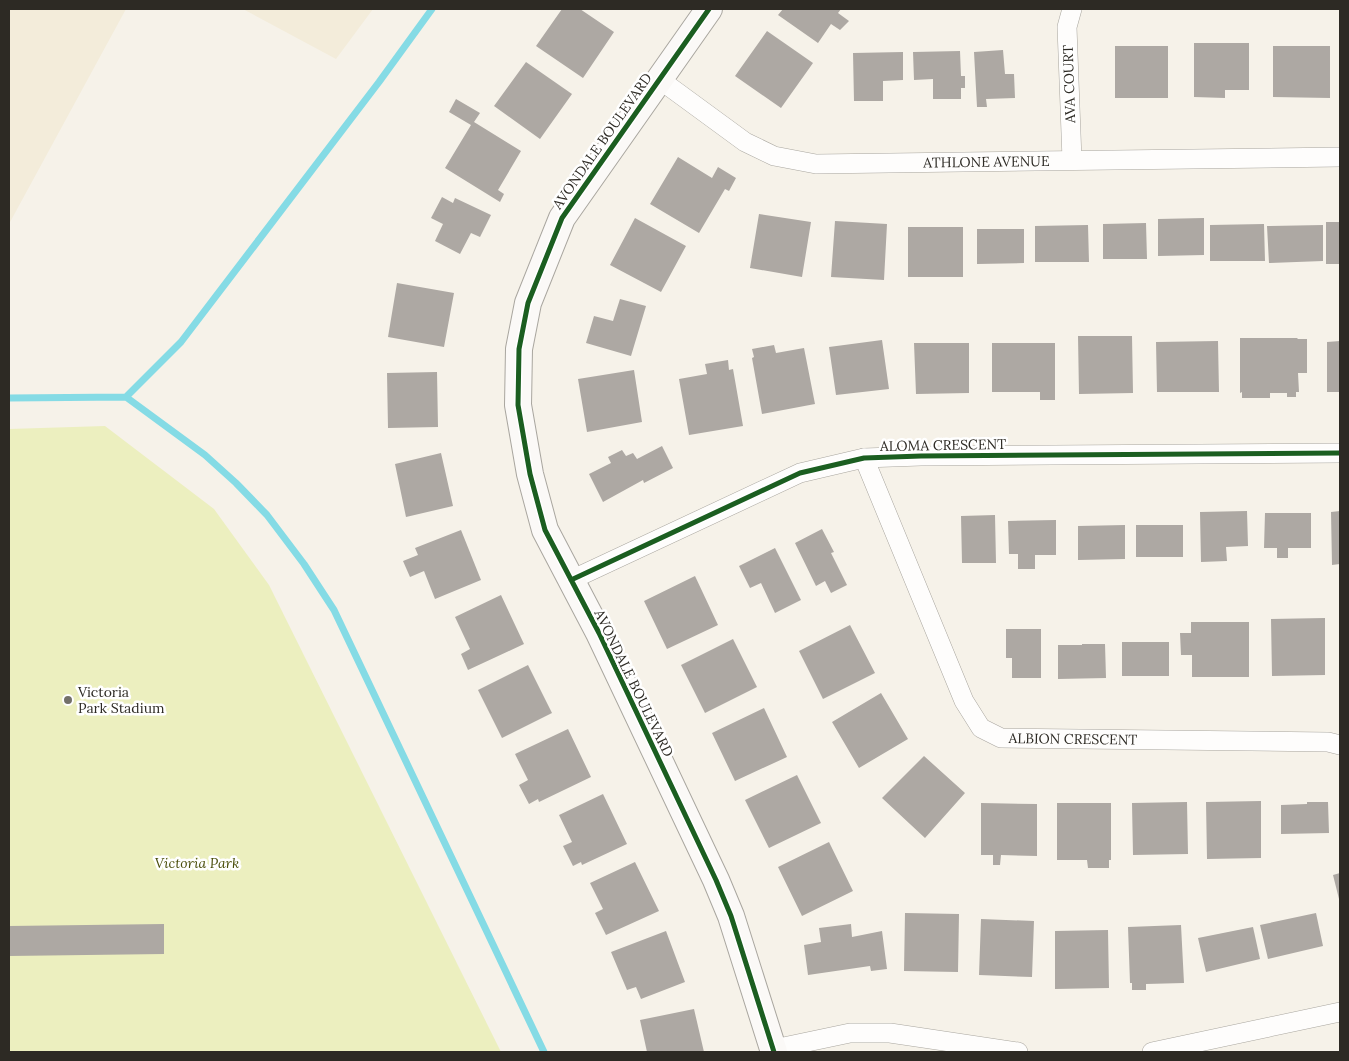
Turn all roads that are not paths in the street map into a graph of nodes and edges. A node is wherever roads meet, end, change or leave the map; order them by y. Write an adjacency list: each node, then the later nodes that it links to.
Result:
1 (709, 9): 3 (street, AVONDALE BOULEVARD)
2 (1072, 9): 5 (street, AVA COURT)
3 (659, 79): 5 (street, ATHLONE AVENUE); 8 (street, AVONDALE BOULEVARD)
4 (1340, 157): 5 (street, ATHLONE AVENUE)
5 (1072, 160)
6 (1340, 453): 7 (street, ALOMA CRESCENT)
7 (864, 458): 8 (street, ALOMA CRESCENT); 9 (street, ALBION CRESCENT)
8 (571, 580): 11 (street, AVONDALE BOULEVARD)
9 (1340, 745)
10 (1340, 1012): 13 (street)
11 (774, 1051): 12 (street)
12 (1018, 1052)
13 (1152, 1052)

